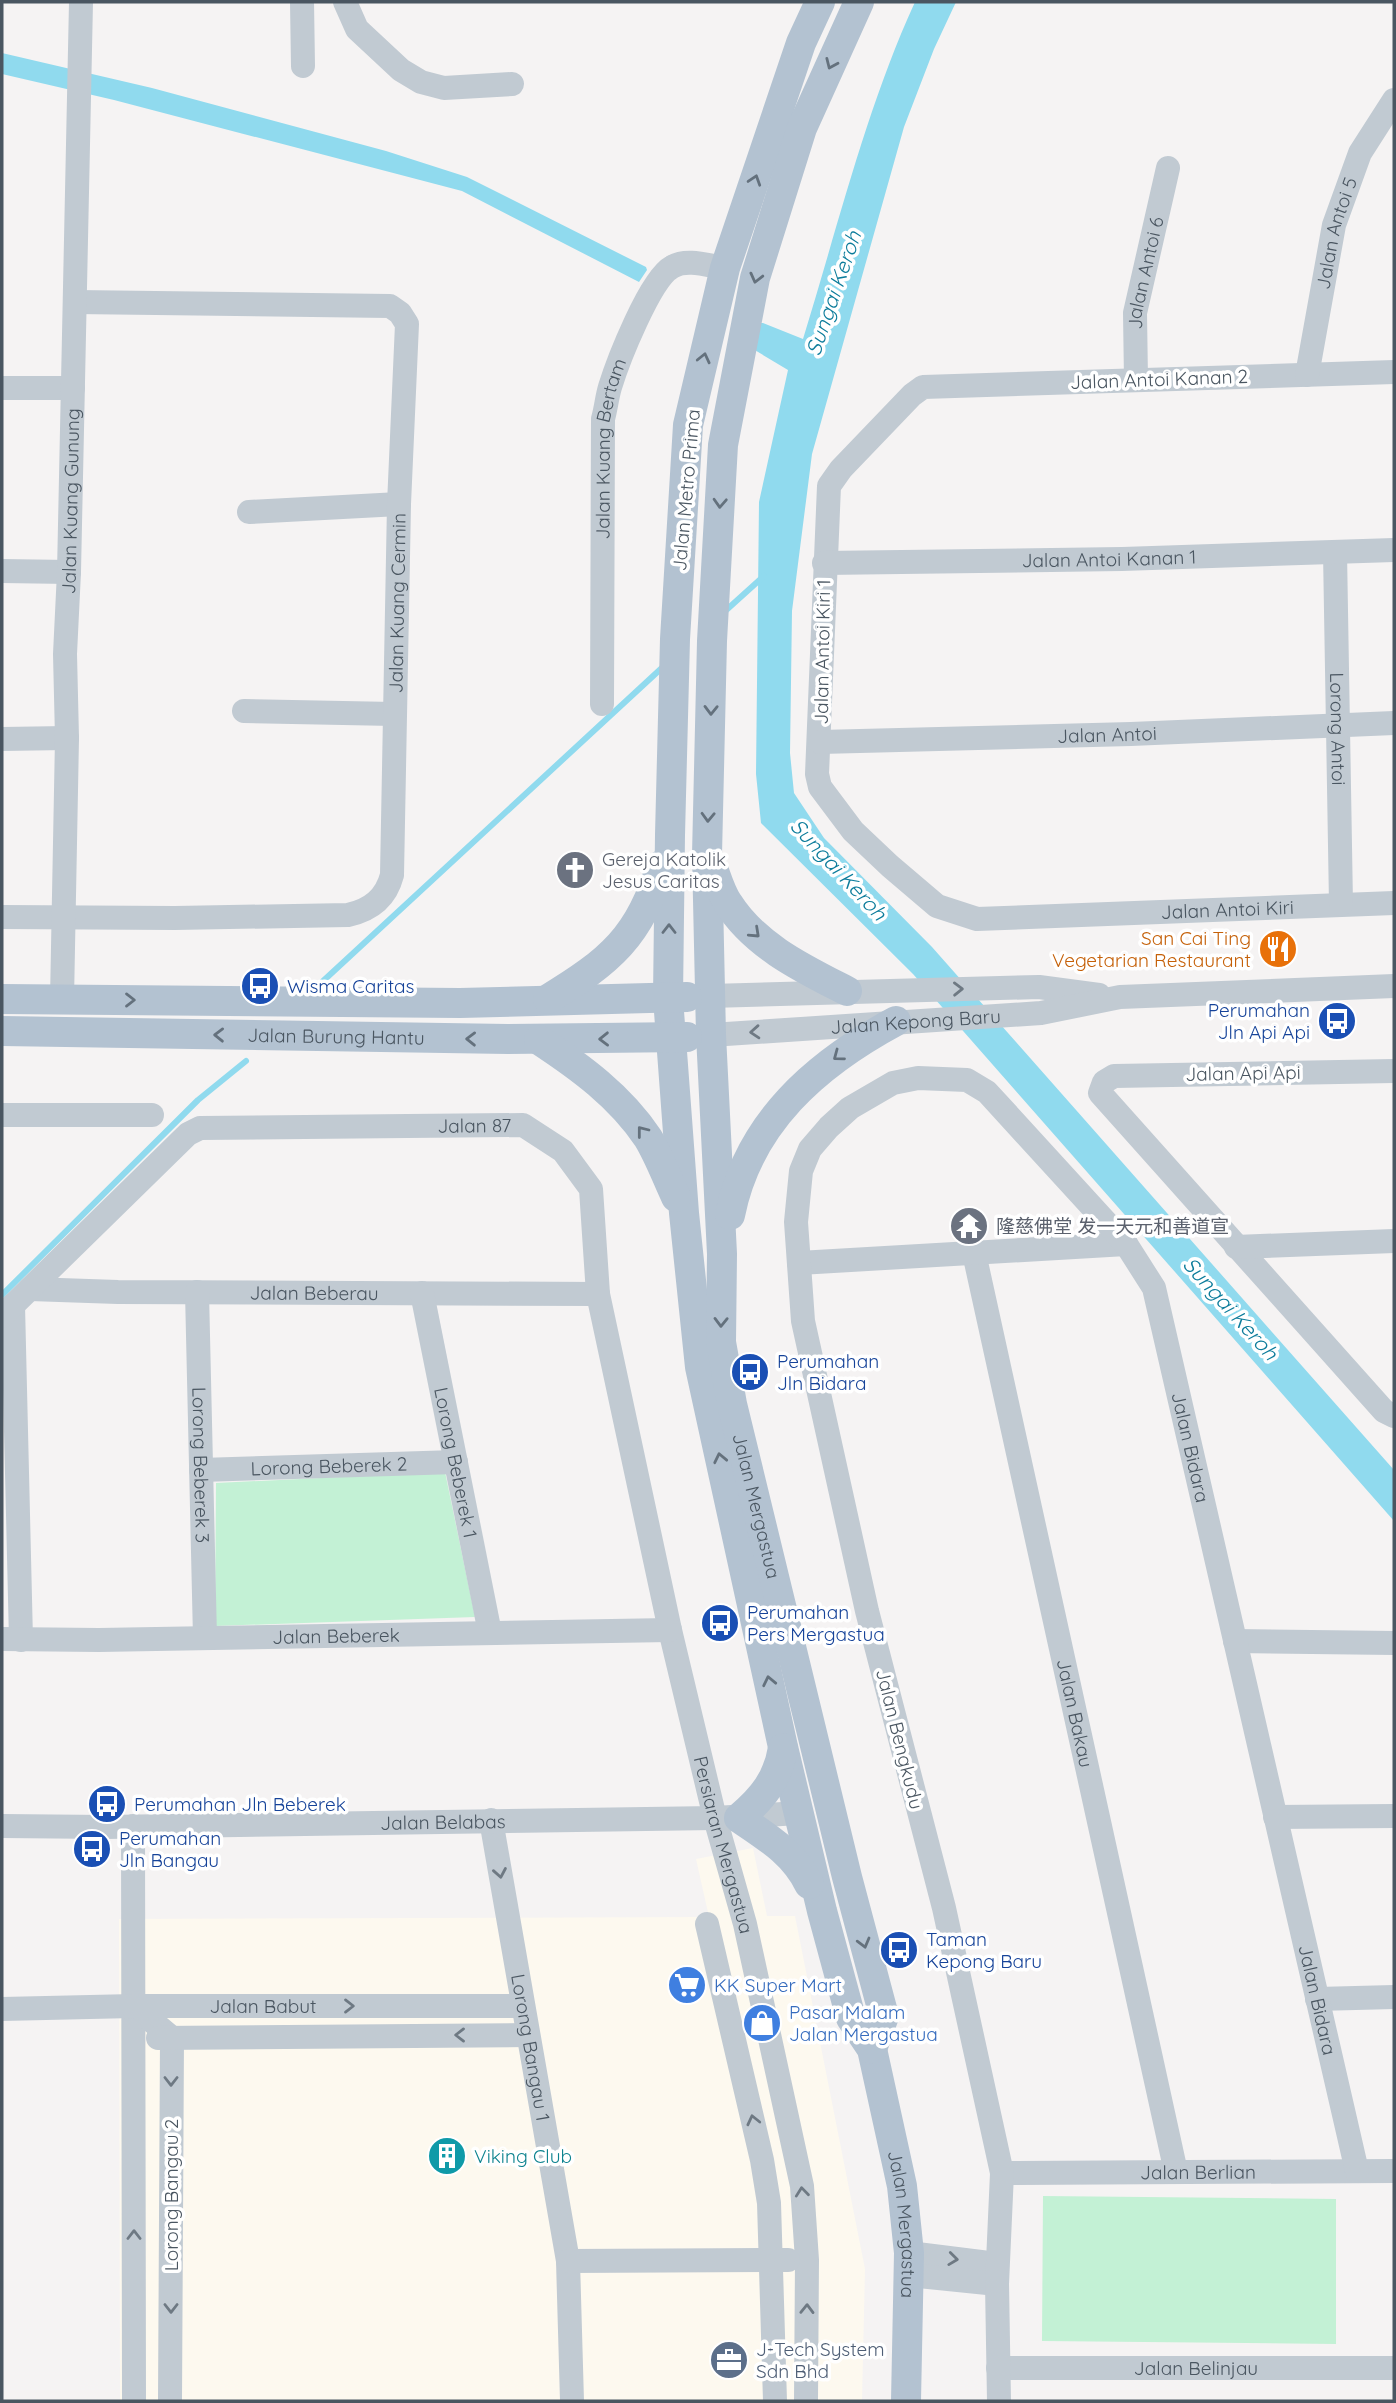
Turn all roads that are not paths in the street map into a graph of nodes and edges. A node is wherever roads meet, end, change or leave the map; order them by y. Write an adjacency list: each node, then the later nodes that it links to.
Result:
1 (81, 2): 11 (street, Jalan Kuang Gunung)
2 (302, 2): 6 (street)
3 (345, 2): 7 (street)
4 (820, 2): 10 (main road, Jalan Metro Prima, one-way to 4)
5 (859, 2): 34 (main road, Jalan Metro Prima, one-way to 34)
6 (303, 66)
7 (512, 84)
8 (1394, 100): 13 (street, Jalan Antoi 5)
9 (1168, 168): 14 (street, Jalan Antoi 6)
10 (725, 268): 25 (street, Jalan Kuang Bertam); 33 (main road, Jalan Metro Prima, one-way to 10)
11 (75, 302): 17 (street, Jalan Kuang Gunung); 18 (street, Jalan Kuang Cermin)
12 (1394, 372): 13 (street, Jalan Antoi Kanan 2)
13 (1307, 375): 14 (street, Jalan Antoi Kanan 2)
14 (1136, 380): 15 (street, Jalan Antoi Kanan 2)
15 (923, 387): 22 (street, Jalan Antoi Kiri 1)
16 (2, 388): 17 (street)
17 (73, 388): 24 (street, Jalan Kuang Gunung)
18 (399, 504): 19 (street); 27 (street, Jalan Kuang Cermin)
19 (249, 512)
20 (1394, 550): 21 (street, Jalan Antoi Kanan 1)
21 (1335, 552): 22 (street, Jalan Antoi Kanan 1); 29 (street, Lorong Antoi)
22 (824, 563): 32 (street, Jalan Antoi Kiri 1)
23 (2, 571): 24 (street)
24 (69, 572): 30 (street, Jalan Kuang Gunung)
25 (602, 704)
26 (244, 711): 27 (street)
27 (394, 714): 39 (street, Jalan Kuang Cermin)
28 (1394, 723): 29 (street, Jalan Antoi)
29 (1338, 724): 32 (street, Jalan Antoi); 36 (street, Lorong Antoi)
30 (67, 738): 31 (street); 39 (street, Jalan Kuang Gunung)
31 (2, 739)
32 (820, 742): 37 (street, Jalan Antoi Kiri 1)
33 (670, 835): 43 (main road, Jalan Metro Prima, one-way to 33); 47 (main road)
34 (707, 855): 41 (main road, one-way to 41); 42 (main road, Jalan Metro Prima)
35 (1394, 903): 36 (street, Jalan Antoi Kiri)
36 (1341, 904): 37 (street, Jalan Antoi Kiri)
37 (937, 906)
38 (2, 916): 39 (street, Jalan Kuang Cermin)
39 (65, 916): 46 (street, Jalan Kuang Gunung)
40 (1394, 986): 44 (street, Jalan Kepong Baru)
41 (847, 991): 42 (street, Jalan Kepong Baru); 44 (street, Jalan Kepong Baru, one-way to 44)
42 (710, 996): 43 (main road, Jalan Burung Hantu); 51 (main road, Jalan Metro Prima)
43 (668, 998): 47 (main road, Jalan Burung Hantu); 52 (main road, Jalan Metro Prima)
44 (1120, 998): 48 (street, Jalan Kepong Baru)
45 (2, 999): 46 (main road, Jalan Burung Hantu)
46 (62, 1000): 47 (main road, Jalan Burung Hantu, one-way to 47)
47 (545, 1001)
48 (902, 1021): 51 (street, Jalan Kepong Baru, one-way to 51); 63 (main road, one-way to 63)
49 (2, 1031): 50 (main road, Jalan Burung Hantu)
50 (81, 1034): 53 (main road, Jalan Burung Hantu, one-way to 50); 54 (street)
51 (711, 1035): 52 (main road, Jalan Burung Hantu); 63 (main road, Jalan Mergastua)
52 (670, 1038): 53 (main road, Jalan Burung Hantu, one-way to 53); 58 (main road, Jalan Mergastua)
53 (539, 1040): 58 (main road, one-way to 53)
54 (2, 1046)
55 (1394, 1071): 61 (street, Jalan Api Api)
56 (2, 1115): 57 (street)
57 (152, 1115)
58 (684, 1213): 78 (main road, Jalan Mergastua, one-way to 58)
59 (1394, 1241): 61 (street)
60 (1126, 1244): 62 (street); 64 (street, Jalan Bidara); 76 (street, Jalan Bidara)
61 (1237, 1247): 69 (street)
62 (974, 1253): 64 (street); 101 (street, Jalan Bakau)
63 (722, 1254): 79 (main road, Jalan Mergastua, one-way to 79)
64 (799, 1263): 102 (street, Jalan Bengkudu)
65 (197, 1292): 66 (street, Jalan Beberau); 68 (street, Jalan Beberau); 71 (street, Lorong Beberek 3)
66 (422, 1293): 67 (street, Jalan Beberau); 70 (street, Lorong Beberek 1)
67 (598, 1294): 68 (street, Jalan 87); 72 (street, Persiaran Mergastua)
68 (15, 1304): 75 (street)
69 (1394, 1416)
70 (456, 1462): 71 (street, Lorong Beberek 2); 73 (street, Lorong Beberek 1)
71 (201, 1470): 74 (street, Lorong Beberek 3)
72 (670, 1630): 73 (street, Jalan Beberek); 83 (street, Persiaran Mergastua)
73 (490, 1633): 74 (street, Jalan Beberek)
74 (205, 1638): 75 (street, Jalan Beberek)
75 (11, 1640)
76 (1235, 1642): 77 (street); 82 (street, Jalan Bidara)
77 (1394, 1643)
78 (783, 1747): 80 (main road, Jalan Mergastua); 83 (main road)
79 (821, 1768): 80 (main road); 87 (main road, Jalan Mergastua)
80 (799, 1813): 83 (street, Jalan Belabas); 87 (main road); 88 (main road, Jalan Mergastua)
81 (1394, 1816): 82 (street)
82 (1275, 1817): 91 (street, Jalan Bidara)
83 (727, 1818): 84 (street, Jalan Belabas); 88 (main road); 104 (street, Persiaran Mergastua, one-way to 83)
84 (491, 1820): 86 (street, Jalan Belabas); 93 (street, Lorong Bangau 1, one-way to 93)
85 (2, 1826): 86 (street, Jalan Belabas)
86 (133, 1826): 92 (street, Lorong Bangau 2)
87 (847, 1877): 98 (main road, Jalan Mergastua, one-way to 98)
88 (822, 1910): 98 (main road, Jalan Mergastua)
89 (707, 1924): 103 (street, one-way to 89)
90 (1394, 1997): 91 (street)
91 (1317, 1999): 99 (street, Jalan Bidara)
92 (134, 2006): 93 (street, Jalan Babut, one-way to 93); 94 (street, Jalan Babut); 96 (street, Lorong Bangau 2); 97 (street)
93 (523, 2006): 95 (street, Lorong Bangau 1)
94 (2, 2009)
95 (528, 2035): 97 (street, Jalan Babut, one-way to 97); 105 (street, Lorong Bangau 1)
96 (133, 2038): 97 (street, Jalan Babut); 110 (street, Lorong Bangau 2, one-way to 96)
97 (172, 2038): 111 (street, Lorong Bangau 2, one-way to 111)
98 (872, 2049): 106 (main road, Jalan Mergastua)
99 (1357, 2171): 100 (street, Jalan Berlian); 101 (street, Jalan Berlian)
100 (1394, 2171)
101 (1176, 2172): 102 (street, Jalan Berlian)
102 (1002, 2173): 107 (street, Jalan Bengkudu)
103 (772, 2260): 104 (street); 105 (street); 113 (street)
104 (807, 2260): 114 (street, Persiaran Mergastua, one-way to 104)
105 (568, 2261): 112 (street, Lorong Bangau 1)
106 (909, 2264): 107 (street); 115 (main road, Jalan Mergastua)
107 (997, 2274): 108 (street, Jalan Bengkudu)
108 (998, 2368): 109 (street, Jalan Belinjau); 116 (street, Jalan Bengkudu)
109 (1394, 2368)
110 (134, 2401)
111 (170, 2401)
112 (572, 2401)
113 (775, 2401)
114 (806, 2401)
115 (906, 2401)
116 (999, 2401)

